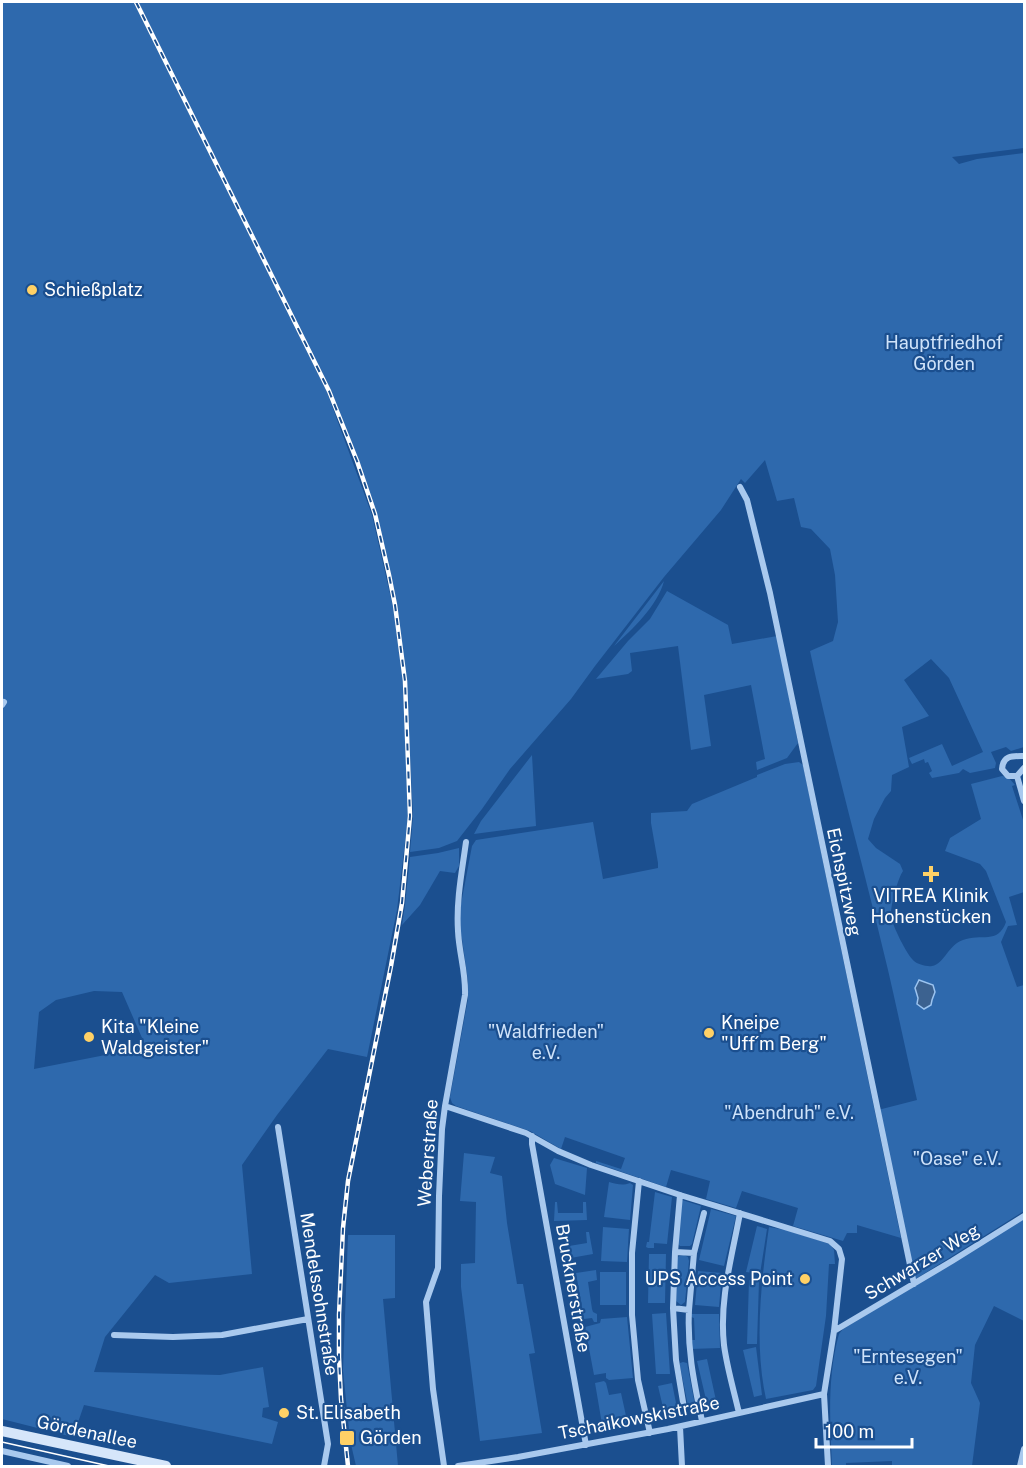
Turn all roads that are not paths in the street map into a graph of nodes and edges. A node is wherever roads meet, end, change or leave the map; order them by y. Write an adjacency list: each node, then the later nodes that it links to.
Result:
1 (740, 487): 17 (street, Eichspitzweg)
2 (1024, 756): 4 (street)
3 (1024, 768): 4 (street)
4 (1017, 776): 5 (street)
5 (1024, 801)
6 (466, 842): 7 (street, Weberstraße)
7 (445, 1106): 9 (street); 38 (street, Weberstraße)
8 (278, 1127): 20 (street, Mendelssohnstraße)
9 (532, 1136): 10 (street); 32 (street, Brucknerstraße)
10 (639, 1181): 11 (street); 31 (street)
11 (680, 1195): 13 (street); 15 (street)
12 (704, 1213): 16 (street)
13 (740, 1213): 21 (street); 27 (street)
14 (1024, 1216): 17 (street, Schwarzer Weg)
15 (675, 1252): 16 (street); 18 (street)
16 (694, 1253): 19 (street)
17 (914, 1284): 21 (street, Schwarzer Weg)
18 (673, 1308): 19 (street); 24 (street)
19 (689, 1310): 23 (street)
20 (308, 1319): 22 (street); 37 (street, Mendelssohnstraße)
21 (834, 1331): 25 (street)
22 (114, 1335)
23 (690, 1356): 24 (street); 28 (street)
24 (675, 1358): 26 (street)
25 (824, 1394): 27 (street, Tschaikowskistraße); 41 (street)
26 (684, 1408)
27 (739, 1413): 28 (street, Tschaikowskistraße)
28 (702, 1421): 29 (street, Tschaikowskistraße)
29 (680, 1427): 31 (street, Tschaikowskistraße); 40 (street)
30 (2, 1431): 36 (street, Gördenallee)
31 (650, 1432): 32 (street, Tschaikowskistraße)
32 (586, 1445): 39 (street, Tschaikowskistraße)
33 (1024, 1449): 42 (street)
34 (2, 1451): 35 (street, Gördenallee)
35 (66, 1466)
36 (166, 1467)
37 (324, 1467)
38 (444, 1467)
39 (458, 1467)
40 (682, 1467)
41 (828, 1467)
42 (1020, 1467)

